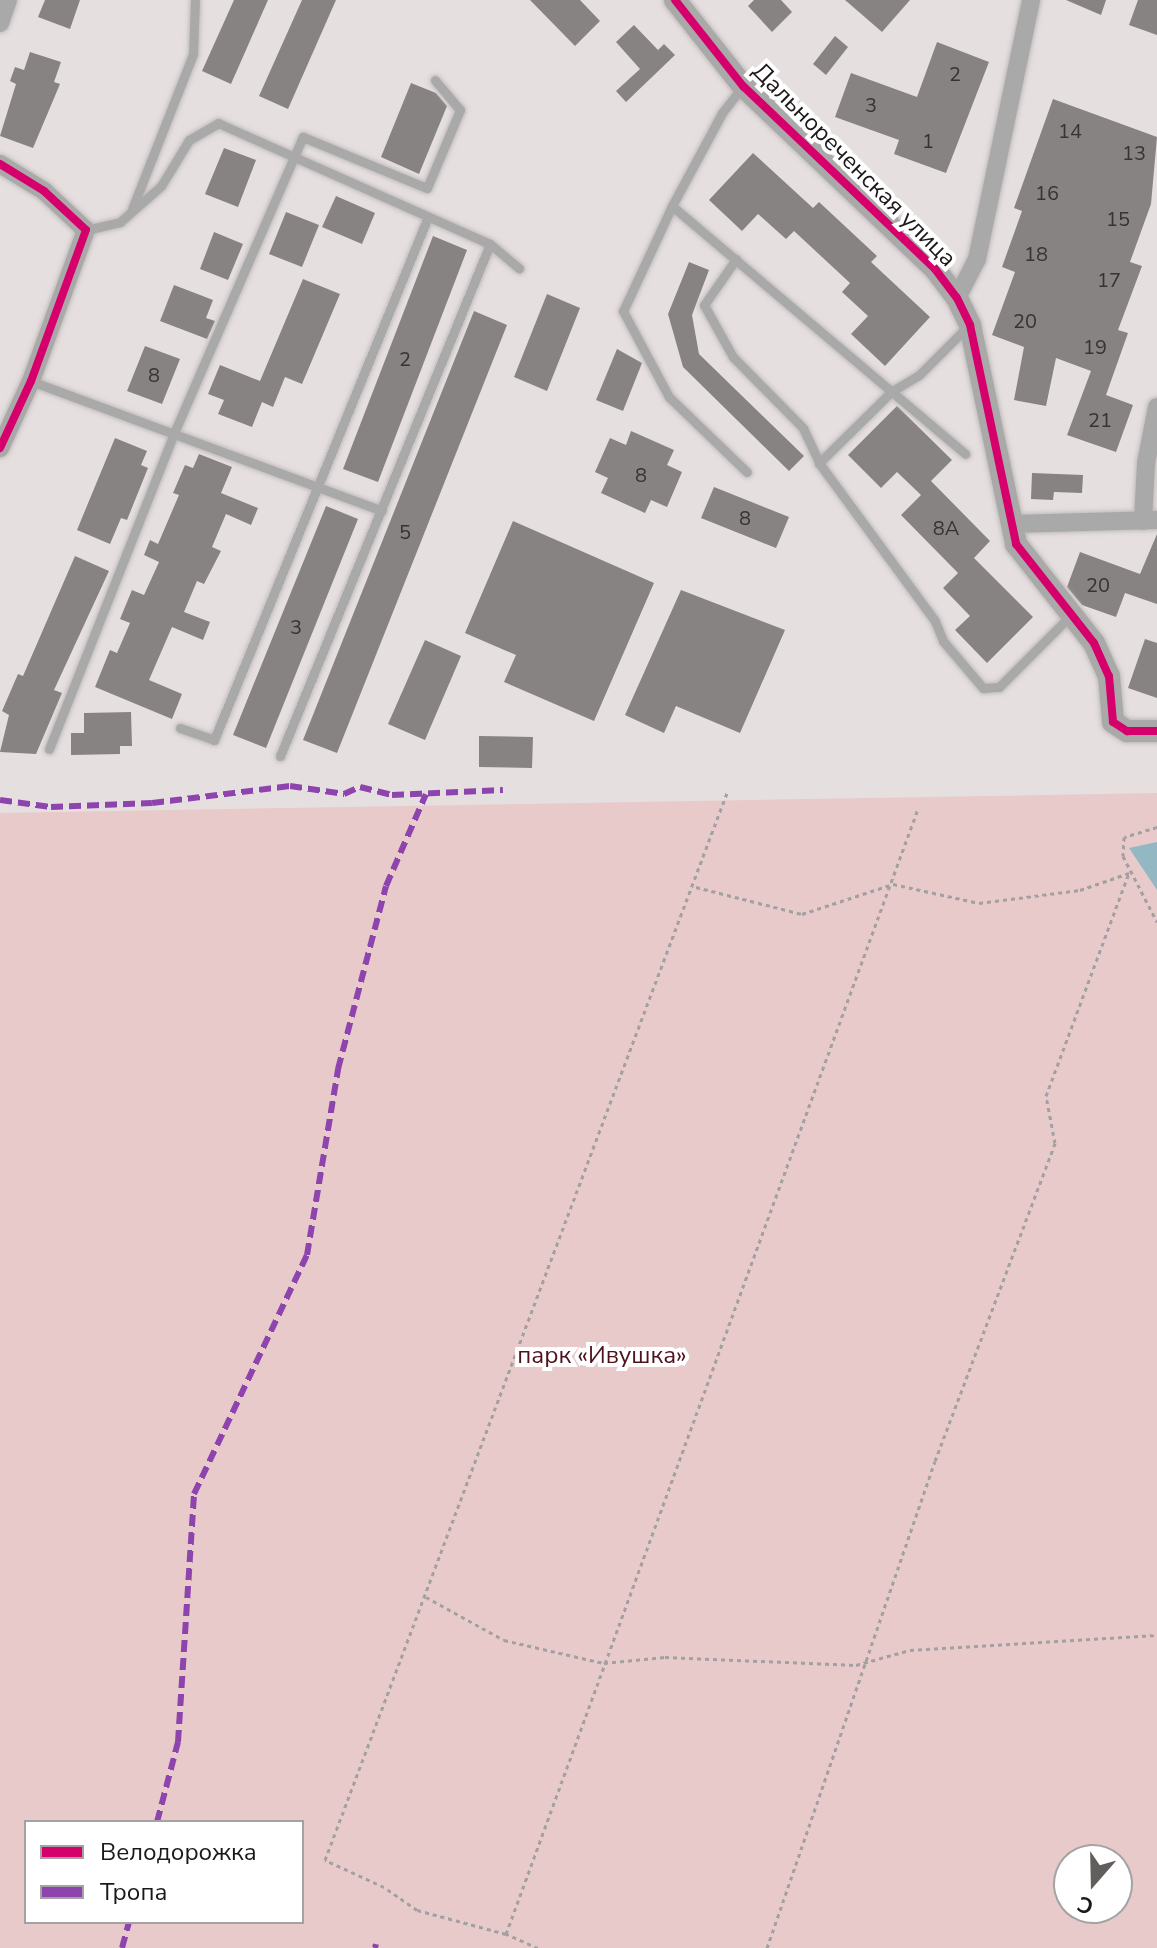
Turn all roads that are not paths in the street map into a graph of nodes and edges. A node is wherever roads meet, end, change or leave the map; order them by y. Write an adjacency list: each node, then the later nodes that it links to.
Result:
1 (8, 0): 5 (street)
2 (195, 0): 11 (lane)
3 (675, 0): 7 (street, Дальнореченская улица)
4 (1031, 0): 17 (street)
5 (0, 23)
6 (435, 80): 8 (lane)
7 (743, 86): 10 (lane); 17 (street, Дальнореченская улица)
8 (292, 160): 11 (lane); 12 (lane); 22 (lane)
9 (0, 164): 13 (street)
10 (672, 206): 15 (lane); 26 (lane)
11 (130, 213): 13 (lane)
12 (428, 217): 14 (lane); 27 (lane)
13 (86, 230): 19 (street)
14 (490, 244): 16 (lane); 28 (lane)
15 (736, 259): 20 (lane); 25 (lane)
16 (519, 268)
17 (957, 298): 18 (street, Дальнореченская улица)
18 (970, 325): 20 (lane); 30 (street, Дальнореченская улица)
19 (31, 381): 22 (lane); 23 (street)
20 (892, 391): 24 (lane); 25 (lane)
21 (1157, 407): 29 (street)
22 (174, 433): 27 (lane); 34 (lane)
23 (0, 448)
24 (965, 454)
25 (819, 463): 31 (lane)
26 (747, 472)
27 (316, 487): 28 (lane); 32 (lane)
28 (382, 511): 35 (lane)
29 (1150, 520): 30 (street)
30 (1012, 524): 31 (street, Дальнореченская улица)
31 (1070, 616): 33 (street, Дальнореченская улица)
32 (180, 728)
33 (1157, 731)
34 (49, 749)
35 (280, 756)

